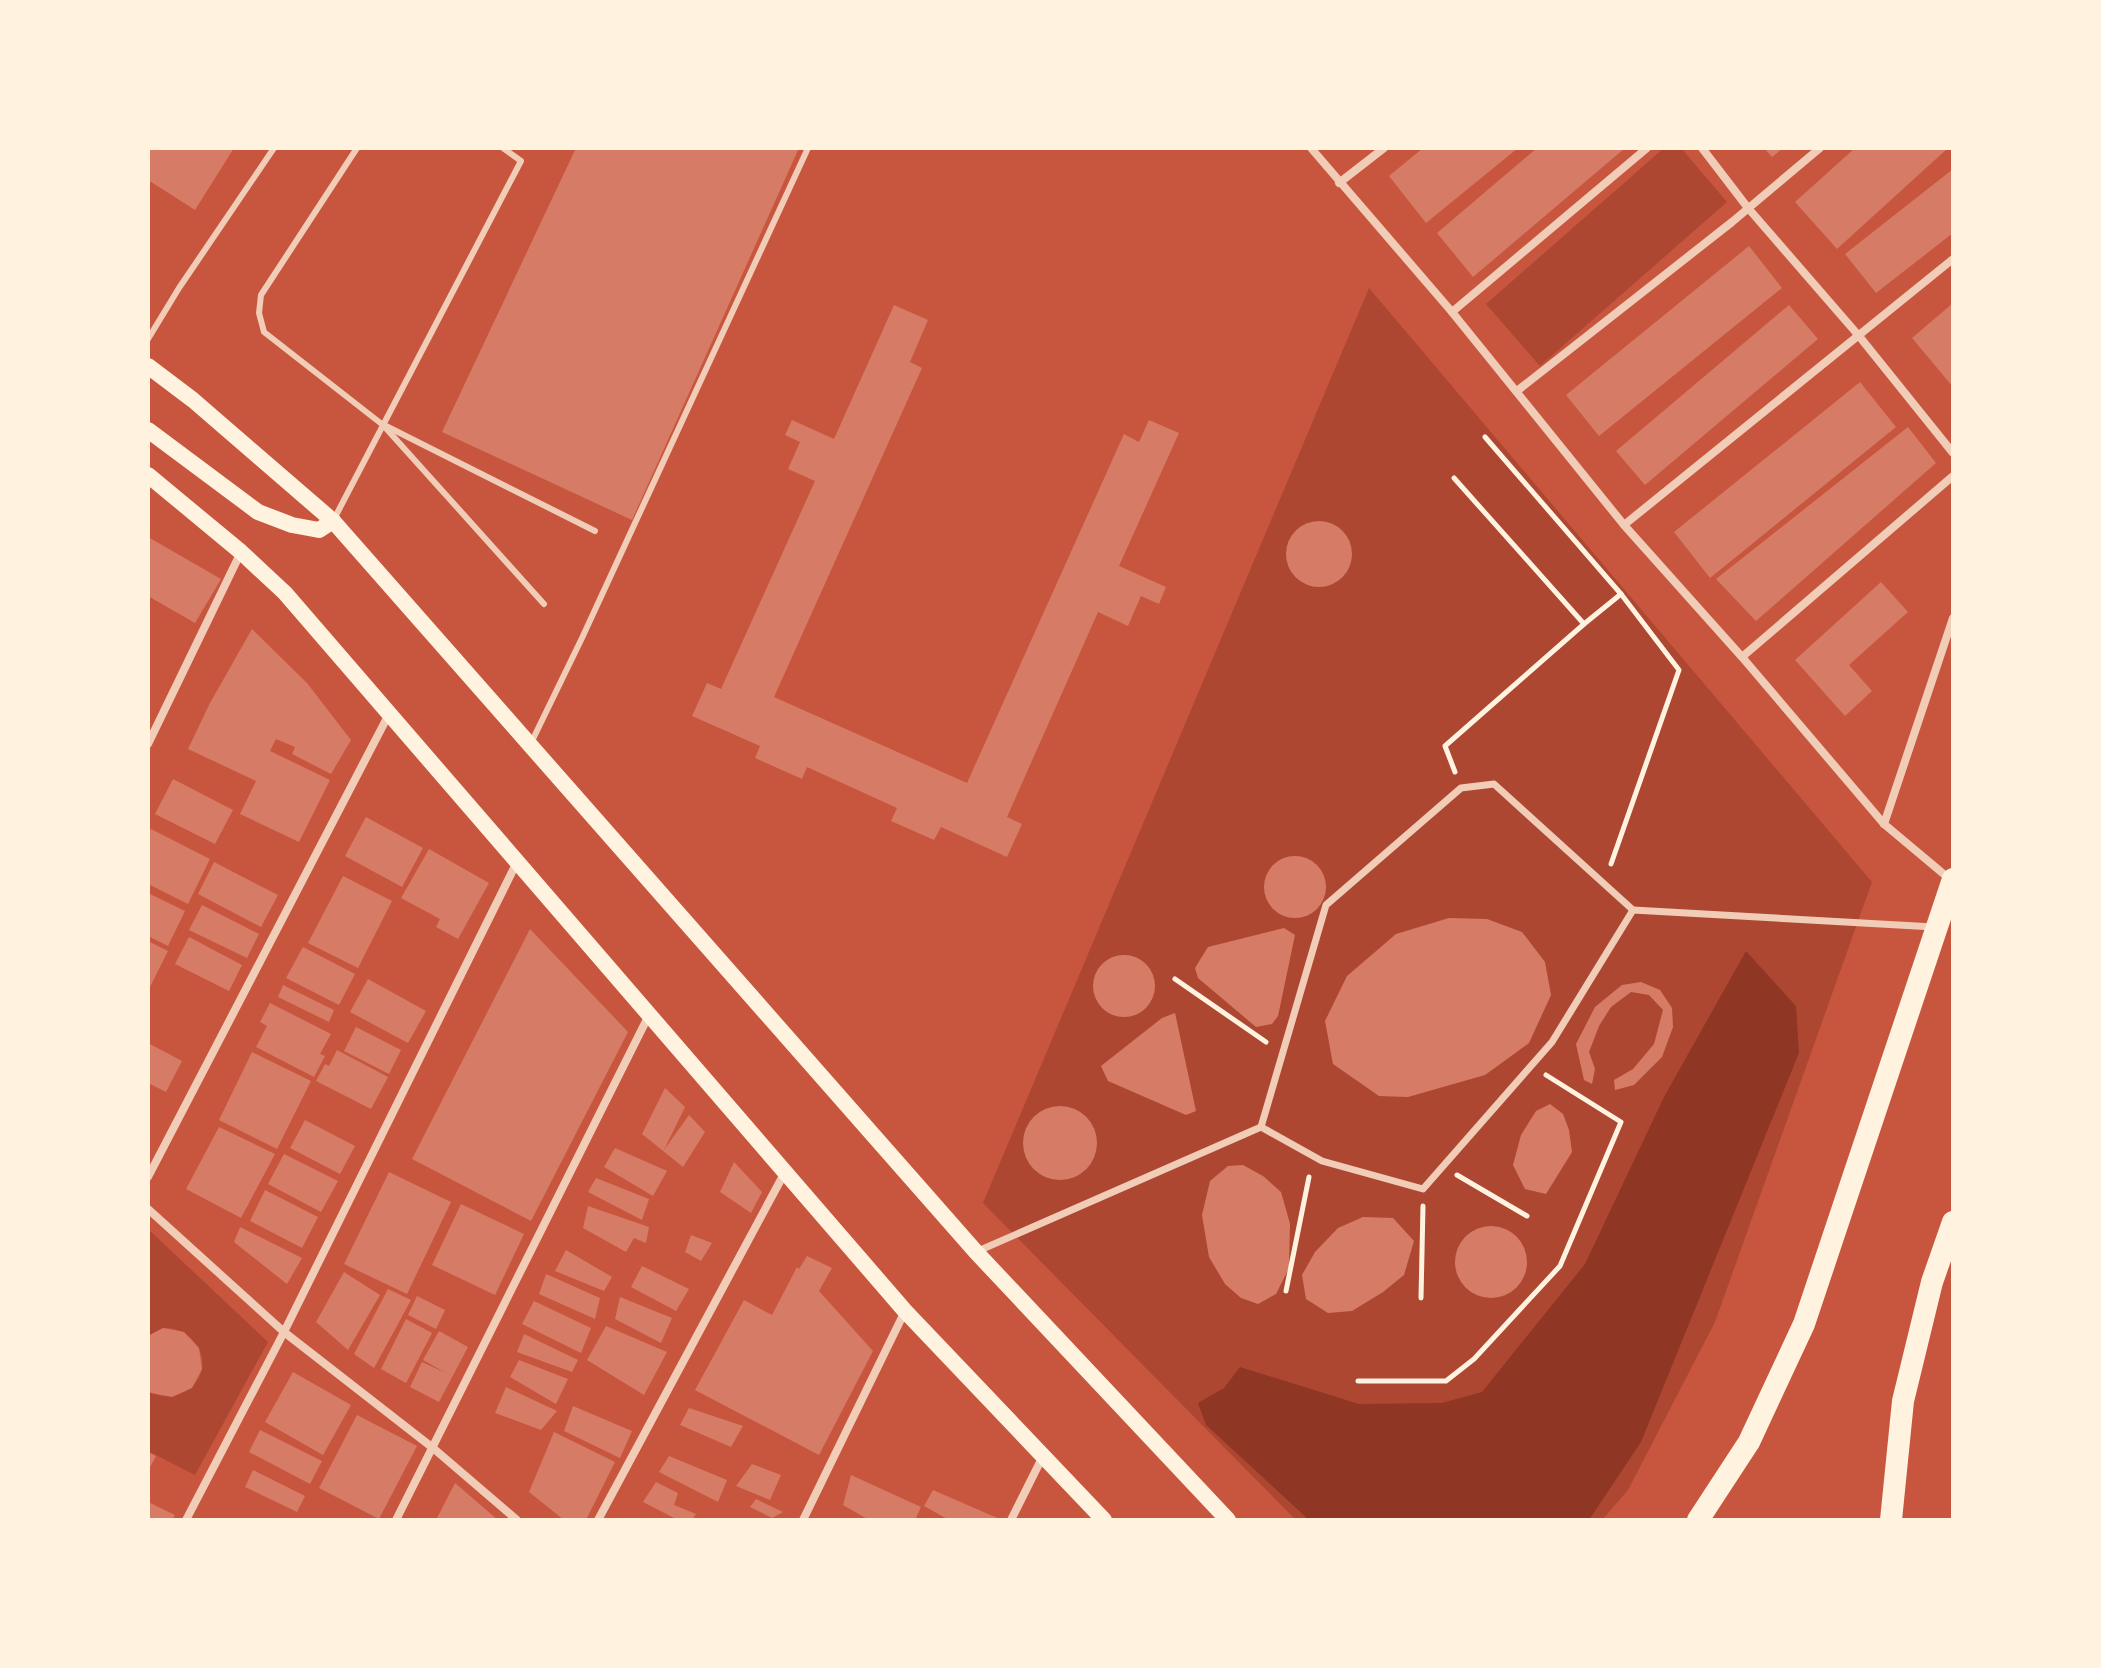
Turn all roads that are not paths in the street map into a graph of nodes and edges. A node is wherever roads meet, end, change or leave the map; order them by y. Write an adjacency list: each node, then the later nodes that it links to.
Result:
1 (274, 148): 15 (lane)
2 (357, 148): 18 (lane)
3 (503, 148): 18 (lane)
4 (808, 148): 32 (lane)
5 (1311, 148): 10 (street)
6 (1384, 148): 10 (street)
7 (1647, 148): 13 (street)
8 (1702, 148): 11 (street)
9 (1820, 148): 11 (street)
10 (1339, 183): 13 (street)
11 (1748, 208): 14 (street); 17 (street)
12 (1953, 259): 14 (street)
13 (1452, 312): 17 (street)
14 (1859, 336): 20 (street); 24 (street)
15 (148, 339)
16 (148, 366): 23 (main road)
17 (1517, 391): 24 (street)
18 (383, 425): 23 (lane); 25 (lane); 27 (lane)
19 (148, 430): 23 (main road)
20 (1953, 453)
21 (148, 475): 26 (main road)
22 (1953, 476): 29 (street)
23 (333, 521): 32 (main road)
24 (1624, 525): 29 (street)
25 (595, 531)
26 (241, 552): 30 (main road); 31 (street)
27 (544, 604)
28 (1953, 618): 33 (street)
29 (1742, 657): 33 (street)
30 (389, 714): 34 (main road); 41 (street)
31 (148, 744)
32 (530, 744): 44 (main road)
33 (1884, 824): 35 (street)
34 (517, 861): 38 (main road); 46 (street)
35 (1953, 880): 37 (highway)
36 (1633, 910): 37 (street); 39 (street); 39 (street)
37 (1938, 927): 57 (highway)
38 (649, 1015): 40 (main road); 47 (street)
39 (1261, 1127): 44 (street)
40 (785, 1171): 45 (main road); 52 (street)
41 (148, 1177)
42 (148, 1209): 46 (street)
43 (1953, 1222): 58 (highway)
44 (976, 1252): 56 (main road)
45 (905, 1311): 48 (main road); 53 (street)
46 (284, 1332): 47 (street); 49 (street)
47 (433, 1448): 50 (street); 51 (street)
48 (1042, 1458): 54 (street); 55 (main road)
49 (186, 1520)
50 (396, 1520)
51 (517, 1520)
52 (598, 1520)
53 (803, 1520)
54 (1011, 1520)
55 (1104, 1520)
56 (1228, 1520)
57 (1698, 1520)
58 (1891, 1520)

